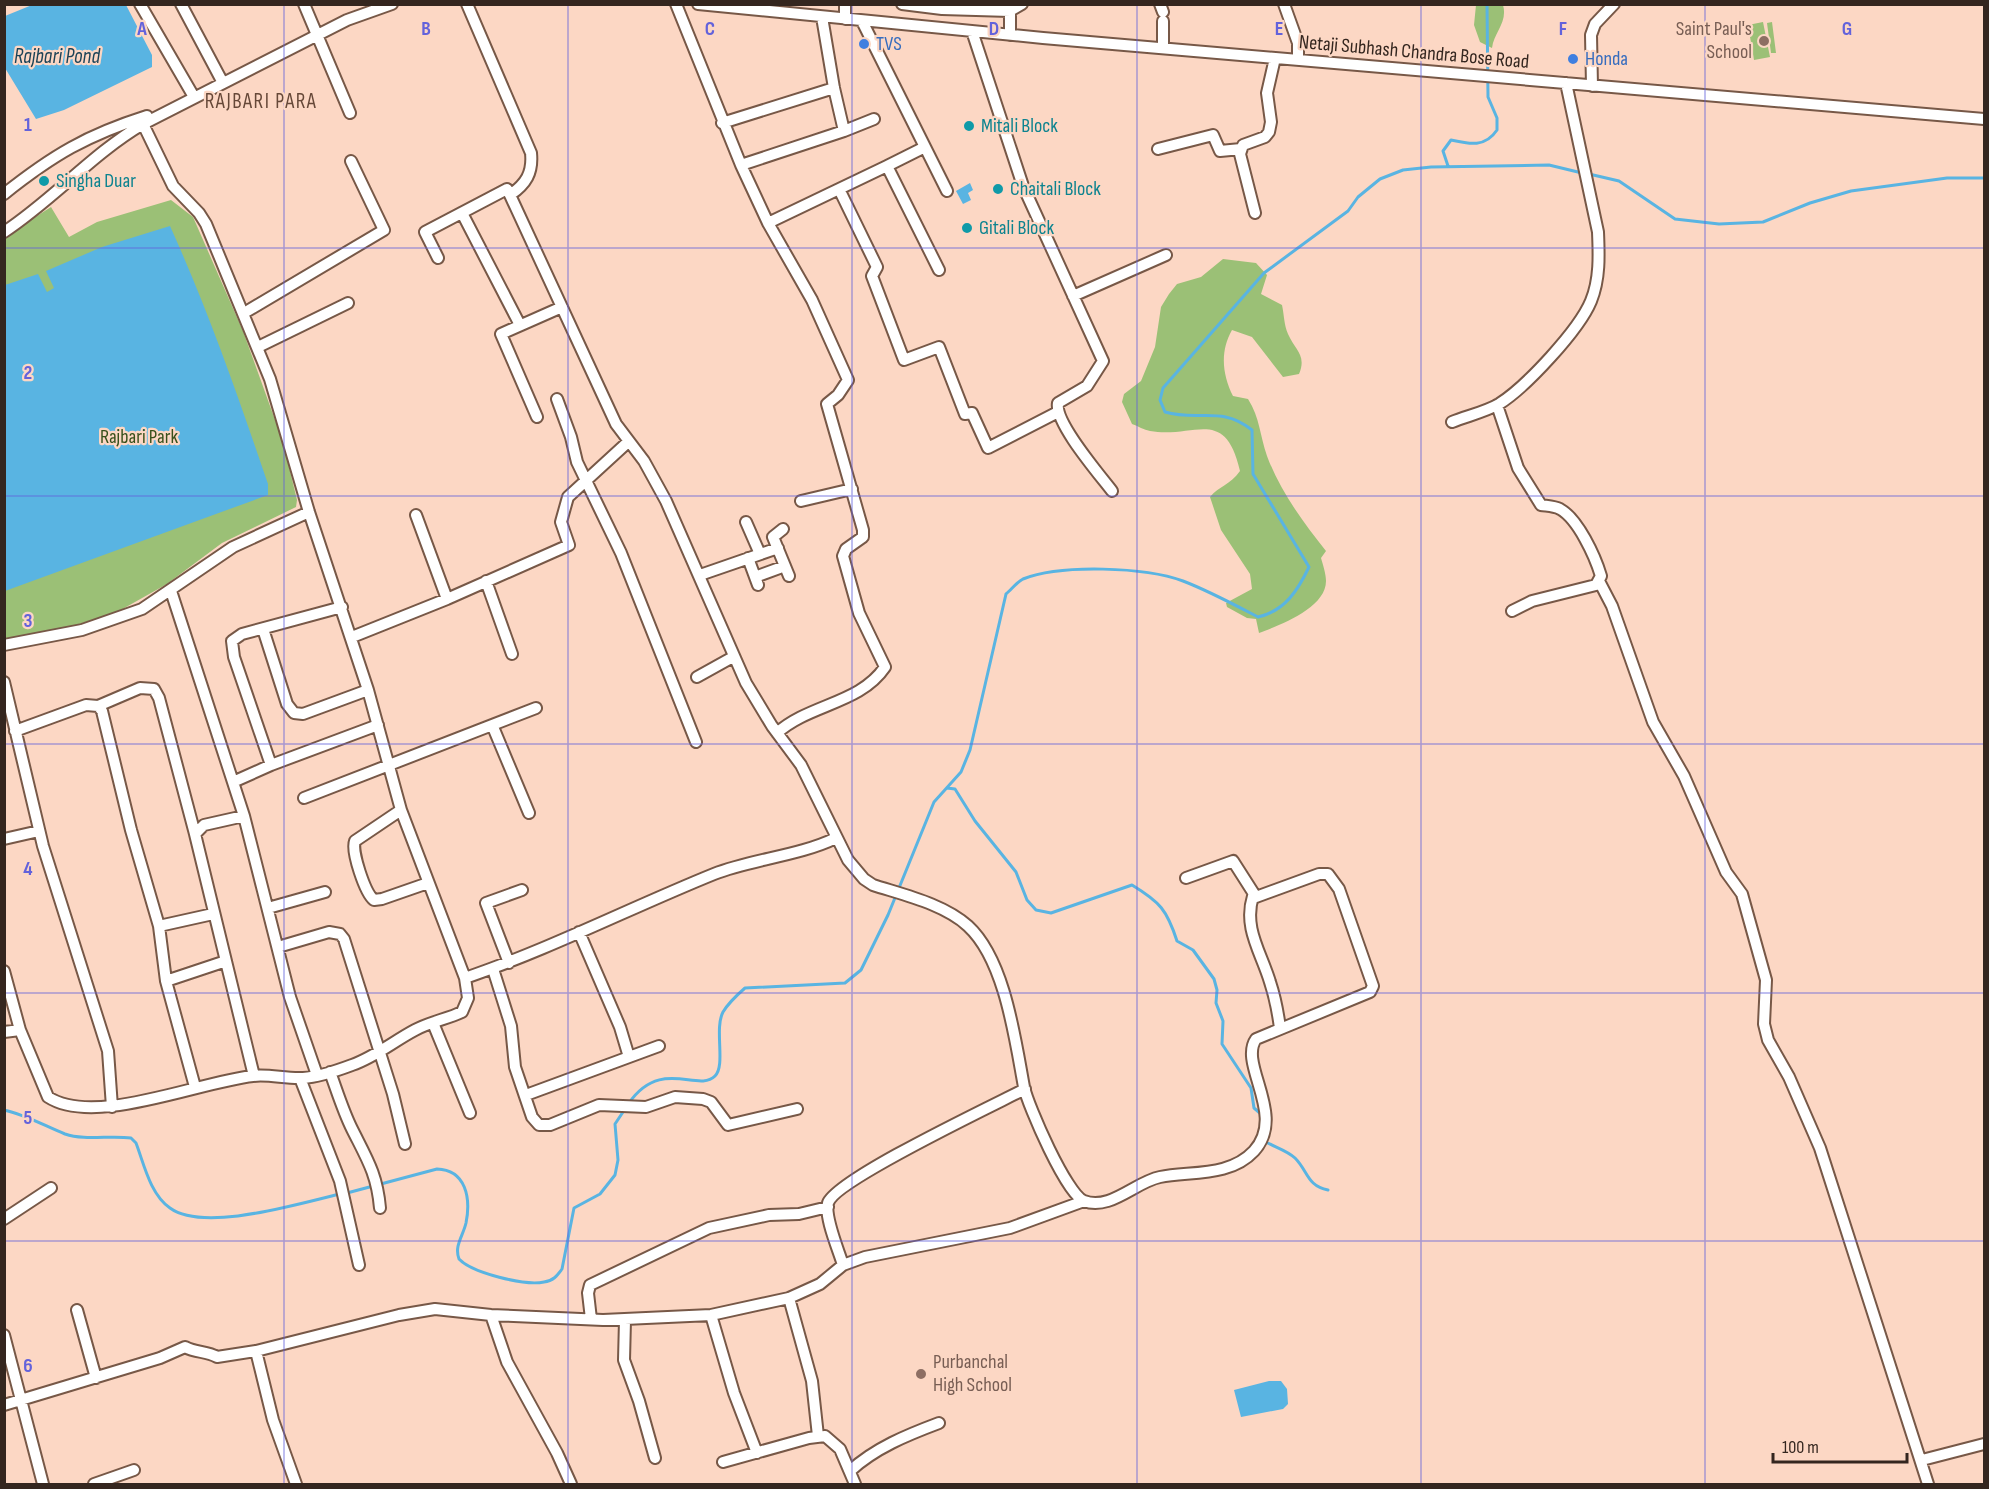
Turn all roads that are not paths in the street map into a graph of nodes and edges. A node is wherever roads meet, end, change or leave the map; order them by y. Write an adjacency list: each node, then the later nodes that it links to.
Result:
1 (140, 4): 28 (street)
2 (181, 4): 24 (street)
3 (304, 4): 19 (street)
4 (392, 4): 19 (street)
5 (467, 4): 45 (street)
6 (676, 4): 34 (street)
7 (698, 4): 15 (street, Netaji Subhash Chandra Bose Road)
8 (844, 4): 16 (street)
9 (902, 4): 13 (street)
10 (1022, 4): 13 (street)
11 (1284, 4): 23 (street)
12 (1614, 4): 26 (street)
13 (1010, 11): 20 (street)
14 (1162, 13): 21 (street)
15 (822, 17): 16 (street, Netaji Subhash Chandra Bose Road); 27 (street)
16 (845, 19): 17 (street, Netaji Subhash Chandra Bose Road)
17 (862, 21): 18 (street, Netaji Subhash Chandra Bose Road); 36 (street)
18 (972, 31): 20 (street, Netaji Subhash Chandra Bose Road); 53 (street)
19 (317, 35): 24 (street); 30 (street)
20 (1010, 35): 21 (street, Netaji Subhash Chandra Bose Road)
21 (1163, 48): 22 (street, Netaji Subhash Chandra Bose Road)
22 (1275, 58): 23 (street, Netaji Subhash Chandra Bose Road); 38 (street)
23 (1298, 60): 25 (street, Netaji Subhash Chandra Bose Road)
24 (223, 83): 28 (street)
25 (1566, 83): 26 (street, Netaji Subhash Chandra Bose Road); 60 (street)
26 (1592, 86): 32 (street, Netaji Subhash Chandra Bose Road)
27 (834, 88): 34 (street); 35 (street)
28 (194, 97): 29 (street)
29 (165, 111): 33 (street); 44 (street)
30 (351, 113)
31 (874, 119): 35 (street)
32 (1984, 119)
33 (143, 123): 49 (street); 56 (street)
34 (722, 123): 40 (street)
35 (844, 131): 40 (street)
36 (925, 147): 41 (street); 43 (street)
37 (1158, 149): 38 (street)
38 (1240, 149): 47 (street)
39 (351, 161): 56 (street)
40 (741, 165): 48 (street)
41 (887, 166): 42 (street); 52 (street)
42 (839, 189): 48 (street); 61 (street)
43 (947, 191)
44 (4, 194)
45 (510, 195): 46 (street); 55 (street)
46 (462, 213): 51 (street); 57 (street)
47 (1255, 213)
48 (768, 223): 66 (street)
49 (4, 232)
50 (1166, 255): 53 (street)
51 (438, 258)
52 (939, 270)
53 (1073, 296): 61 (street)
54 (348, 303): 58 (street)
55 (562, 307): 57 (street); 64 (street)
56 (244, 313): 58 (street)
57 (520, 326): 62 (street)
58 (258, 347): 69 (street)
59 (556, 399): 65 (street)
60 (1497, 405): 63 (street); 78 (street)
61 (1058, 412): 67 (street)
62 (537, 417)
63 (1452, 422)
64 (628, 442): 65 (street); 76 (street)
65 (585, 479): 77 (street); 97 (street)
66 (852, 489): 68 (street); 96 (street)
67 (1112, 490)
68 (801, 501)
69 (309, 512): 79 (street); 81 (street)
70 (416, 515): 80 (street)
71 (746, 522): 74 (street)
72 (783, 529): 73 (street)
73 (778, 548): 74 (street); 75 (street)
74 (760, 554): 75 (street)
75 (748, 558): 76 (street)
76 (700, 574): 87 (street)
77 (486, 581): 80 (street); 86 (street)
78 (1599, 581): 82 (street); 166 (street)
79 (171, 591): 85 (street); 100 (street)
80 (447, 599): 84 (street)
81 (342, 607): 83 (street); 84 (street)
82 (1512, 611)
83 (263, 628): 90 (street); 98 (street)
84 (352, 637): 90 (street)
85 (4, 645)
86 (512, 654)
87 (733, 657): 88 (street); 96 (street)
88 (697, 677)
89 (4, 682): 95 (street)
90 (368, 690): 93 (street)
91 (98, 706): 95 (street); 106 (street); 116 (street)
92 (536, 708): 94 (street)
93 (378, 725): 98 (street); 99 (street)
94 (493, 727): 99 (street); 103 (street)
95 (15, 731): 105 (street)
96 (777, 733): 107 (street)
97 (696, 742)
98 (271, 765): 100 (street)
99 (388, 767): 101 (street); 102 (street)
100 (233, 782): 104 (street)
101 (304, 798)
102 (401, 810): 110 (street); 110 (street)
103 (529, 813)
104 (244, 816): 106 (street); 114 (street)
105 (39, 831): 108 (street); 139 (street)
106 (195, 834): 115 (street)
107 (836, 838): 117 (street); 137 (street)
108 (4, 839)
109 (1186, 878): 113 (street)
110 (428, 883): 123 (street)
111 (522, 890): 120 (street)
112 (325, 892): 114 (street)
113 (1253, 896): 126 (street); 126 (street)
114 (268, 908): 118 (street)
115 (213, 914): 116 (street); 119 (street)
116 (159, 926): 124 (street)
117 (579, 932): 120 (street); 131 (street)
118 (278, 947): 130 (street); 133 (street)
119 (226, 961): 124 (street); 134 (street)
120 (509, 963): 121 (street)
121 (493, 969): 123 (street); 138 (street)
122 (4, 971): 127 (street)
123 (465, 978): 125 (street)
124 (166, 981): 136 (street)
125 (433, 1023): 130 (street); 141 (street)
126 (1280, 1028): 144 (street)
127 (20, 1030): 128 (street); 139 (street)
128 (4, 1032)
129 (659, 1046): 131 (street)
130 (379, 1053): 132 (street); 142 (street)
131 (629, 1057): 138 (street)
132 (330, 1072): 133 (street); 146 (street)
133 (317, 1075): 135 (street)
134 (254, 1076): 135 (street); 136 (street)
135 (300, 1078): 148 (street)
136 (195, 1087): 139 (street)
137 (1024, 1089): 144 (street); 145 (street)
138 (526, 1095): 140 (street)
139 (112, 1107)
140 (797, 1109)
141 (471, 1113)
142 (405, 1144)
143 (51, 1188): 147 (street)
144 (1084, 1201): 149 (street)
145 (828, 1207): 149 (street); 154 (street)
146 (380, 1208)
147 (4, 1219)
148 (359, 1265)
149 (843, 1265): 150 (street)
150 (789, 1298): 153 (street); 162 (street)
151 (77, 1310): 158 (street)
152 (491, 1315): 154 (street); 157 (street); 173 (street)
153 (711, 1315): 155 (street); 164 (street)
154 (591, 1319): 155 (street)
155 (625, 1320): 165 (street)
156 (4, 1335): 159 (street)
157 (256, 1351): 158 (street); 172 (street)
158 (96, 1378): 159 (street)
159 (21, 1398): 160 (street); 170 (street)
160 (4, 1405)
161 (939, 1423): 169 (street)
162 (818, 1436): 164 (street); 169 (street)
163 (1984, 1444): 166 (street)
164 (757, 1453): 167 (street)
165 (655, 1458)
166 (1922, 1460): 175 (street)
167 (723, 1462)
168 (134, 1470): 171 (street)
169 (850, 1471): 174 (street)
170 (43, 1485)
171 (94, 1485)
172 (296, 1485)
173 (571, 1485)
174 (855, 1485)
175 (1928, 1485)

